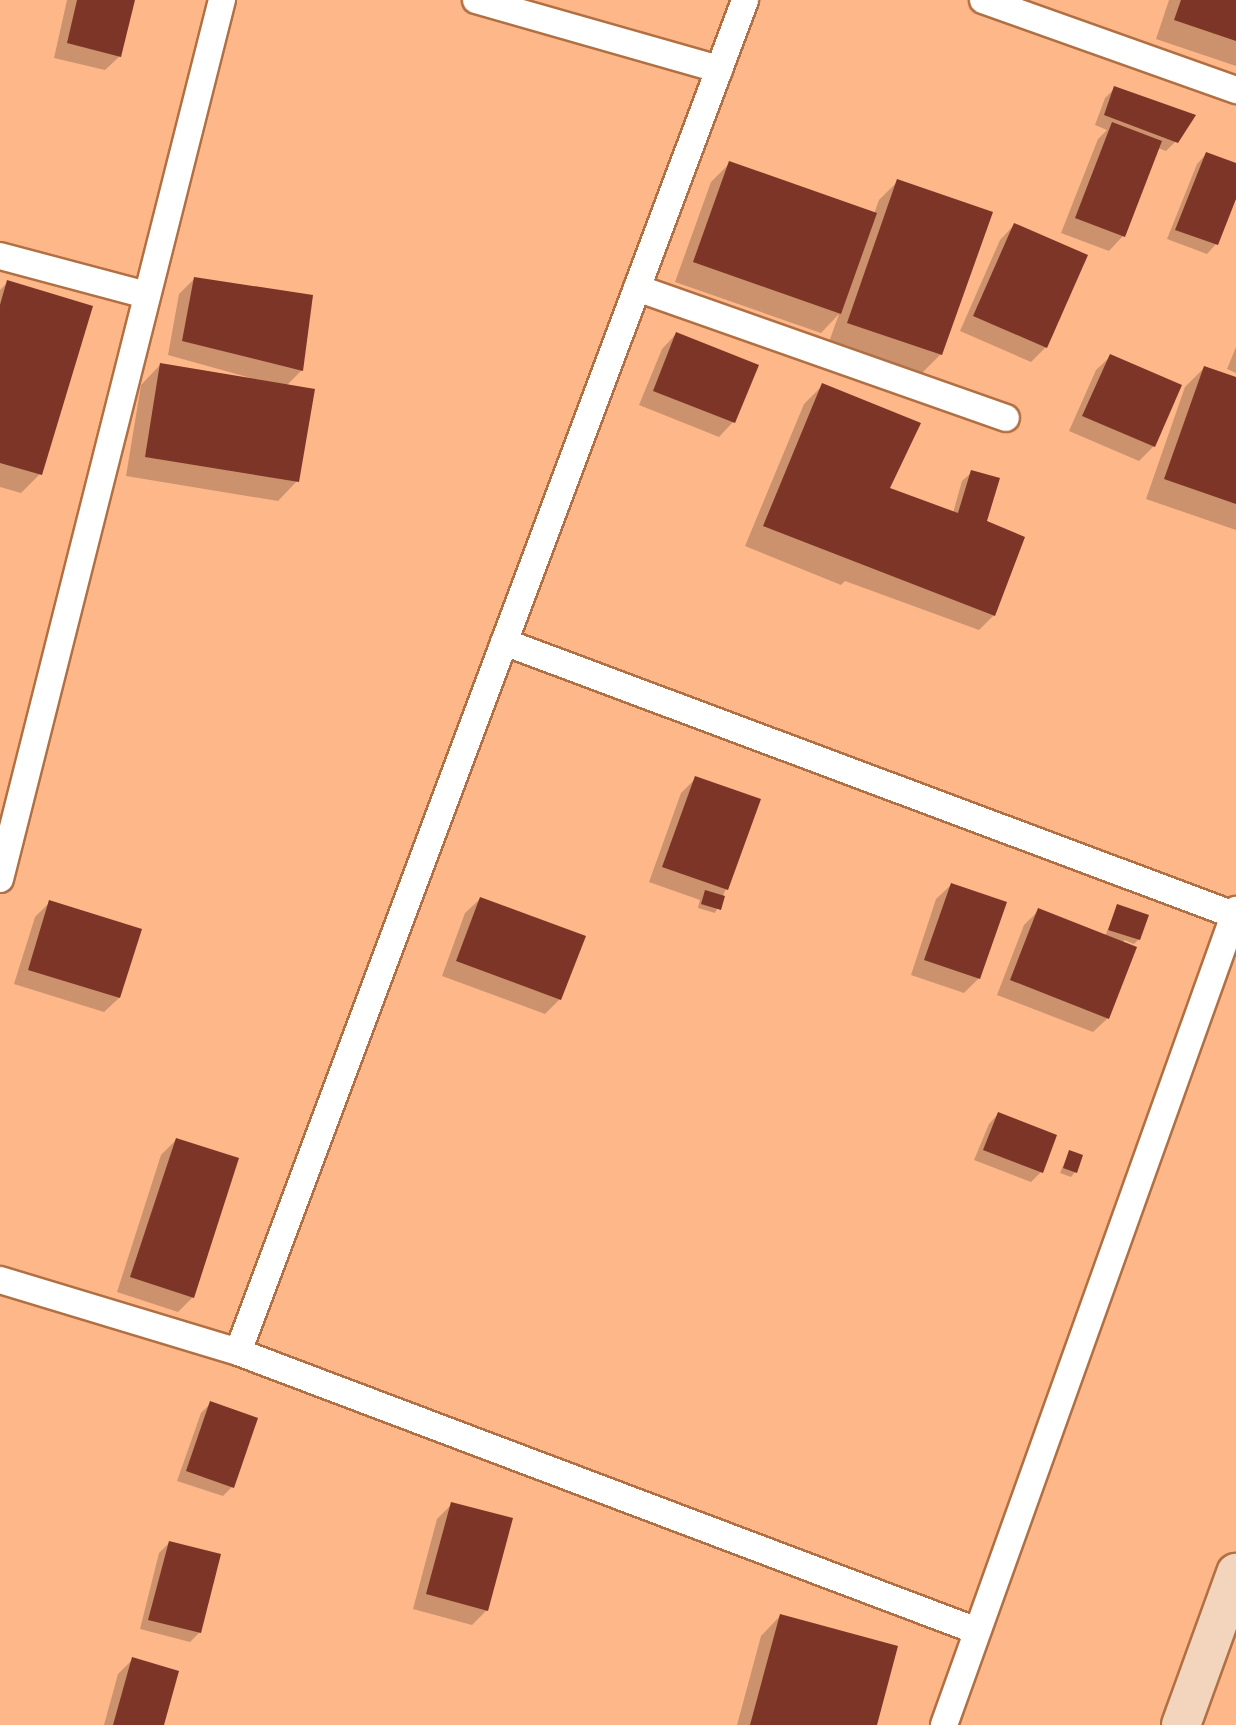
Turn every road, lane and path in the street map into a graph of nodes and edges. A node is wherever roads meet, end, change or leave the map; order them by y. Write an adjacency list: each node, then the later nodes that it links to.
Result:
1 (222, 0): 9 (street)
2 (476, 0): 5 (street)
3 (745, 0): 5 (street)
4 (983, 0): 6 (street)
5 (719, 69): 8 (street)
6 (1236, 90)
7 (0, 256): 9 (street)
8 (637, 288): 10 (street); 11 (street)
9 (147, 295): 12 (street)
10 (1006, 418)
11 (504, 642): 13 (street); 15 (street)
12 (0, 879)
13 (1235, 913): 17 (street)
14 (0, 1280): 15 (street)
15 (238, 1352): 17 (street)
16 (1236, 1573): 19 (main road)
17 (977, 1631): 18 (street)
18 (944, 1725)
19 (1181, 1725)

